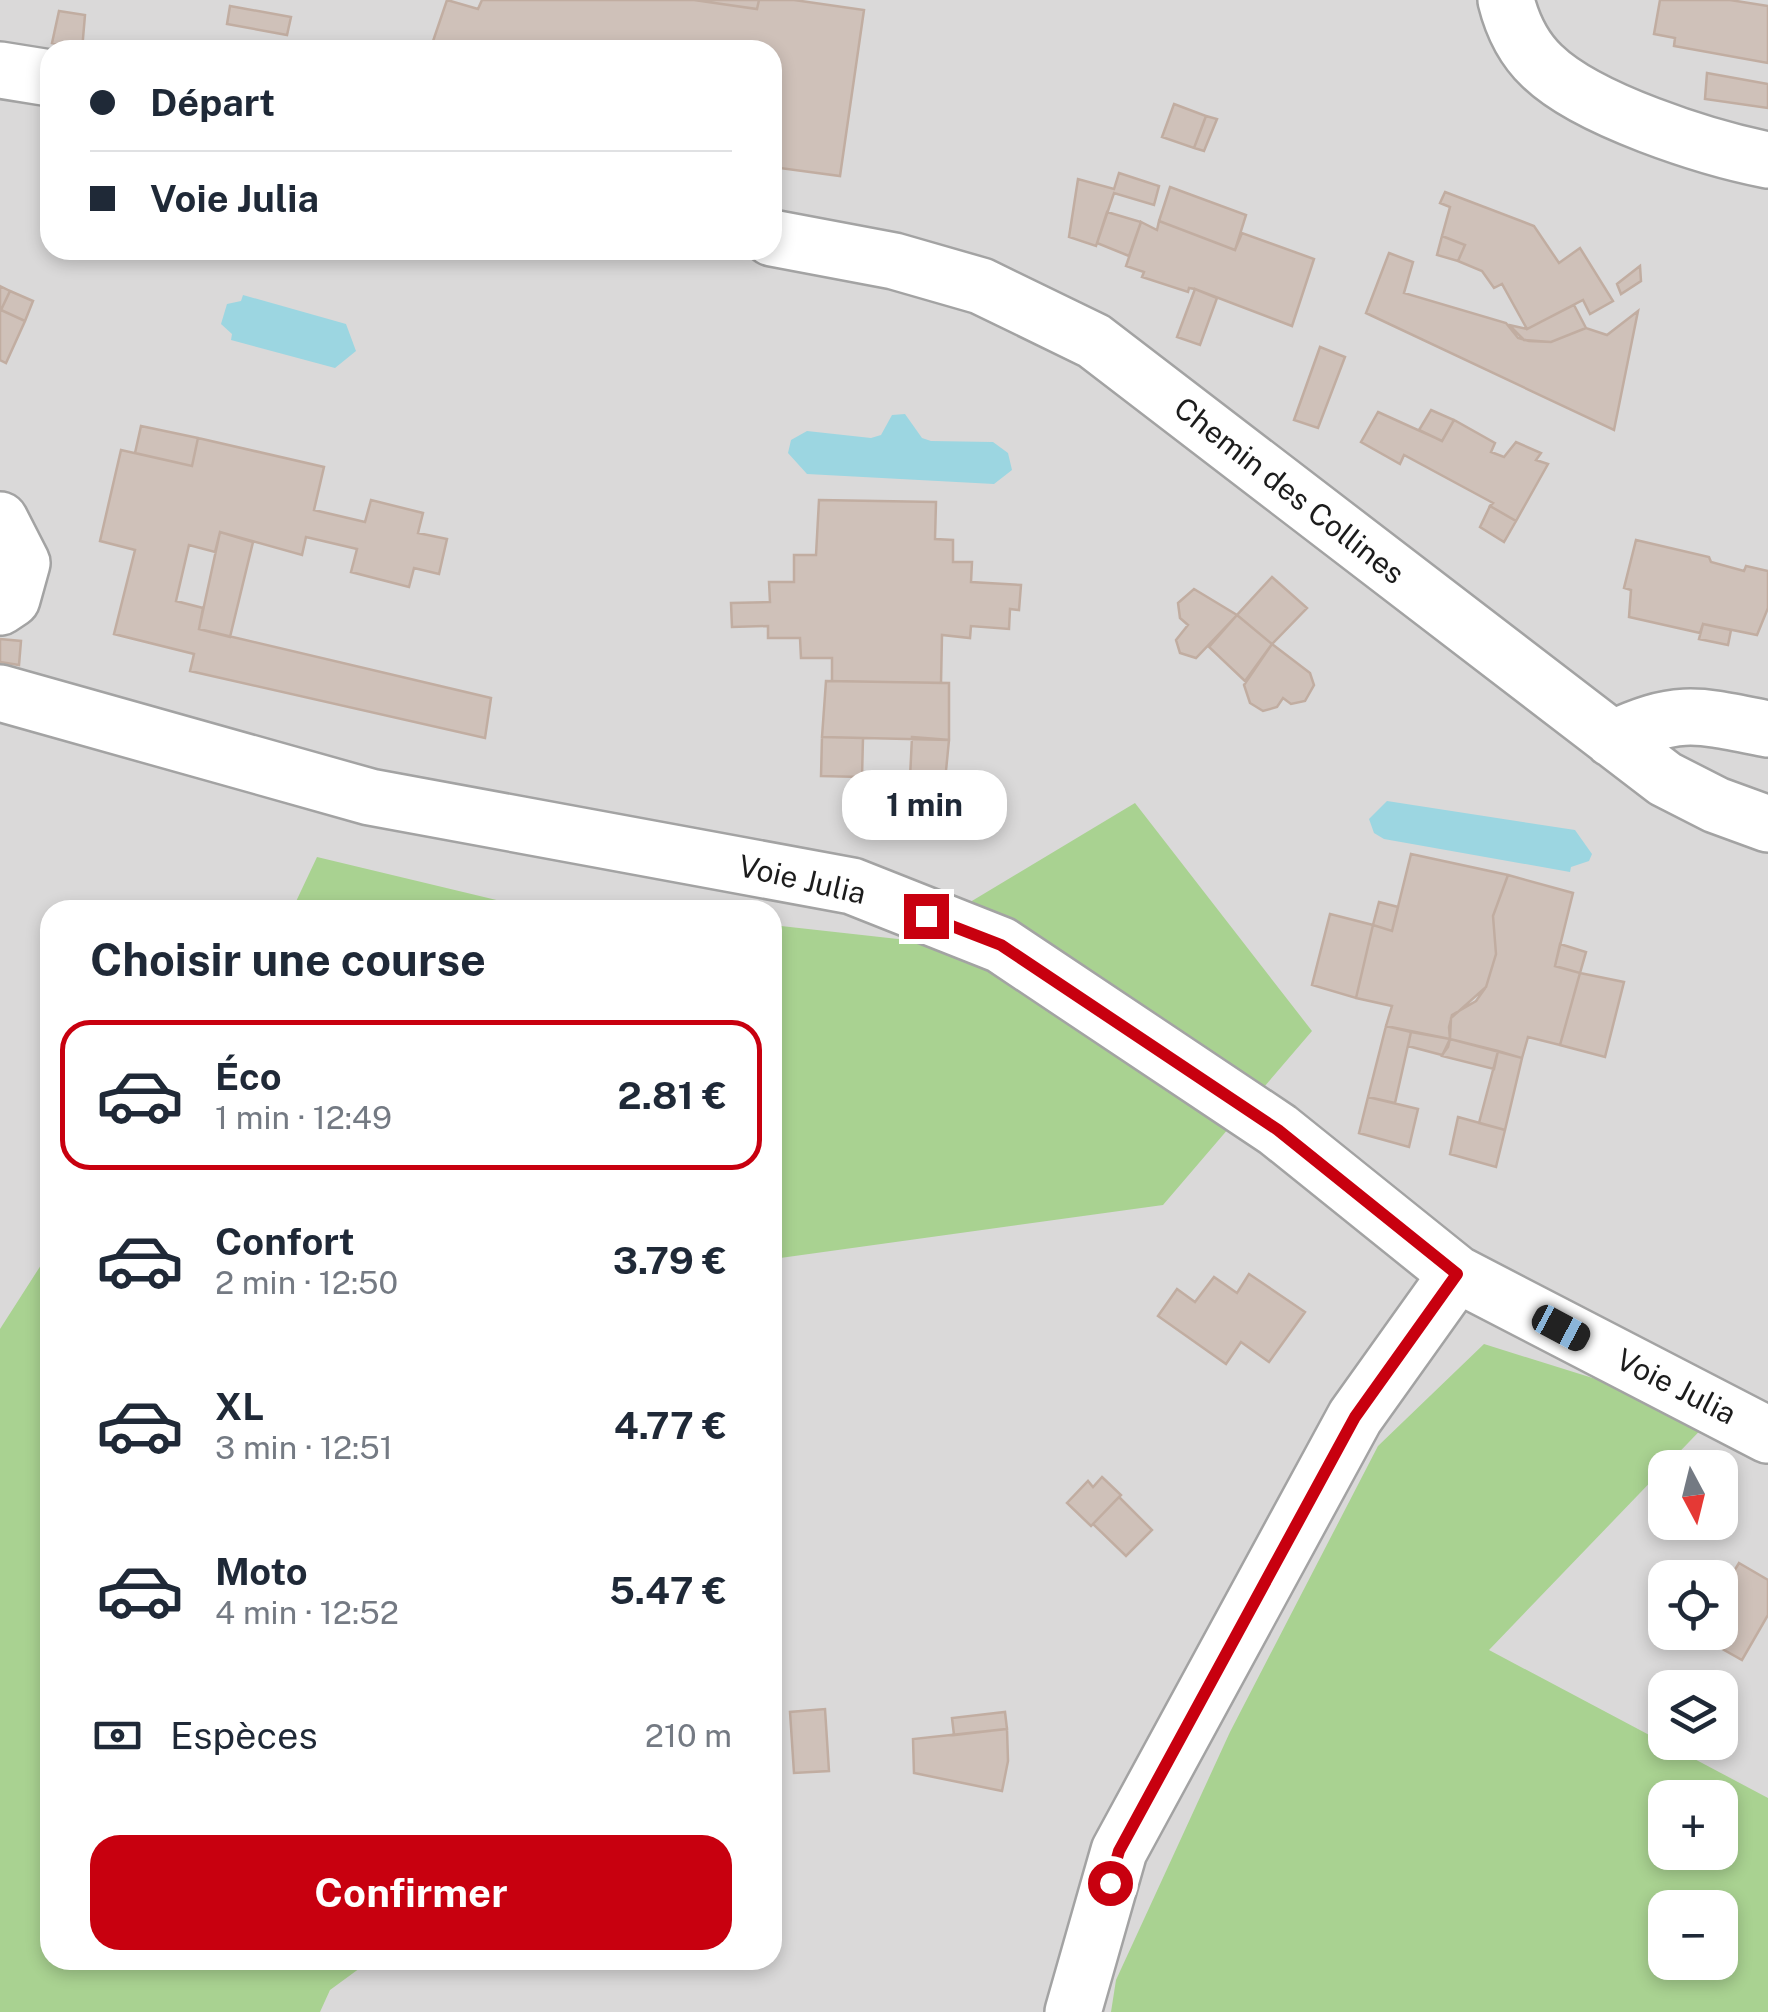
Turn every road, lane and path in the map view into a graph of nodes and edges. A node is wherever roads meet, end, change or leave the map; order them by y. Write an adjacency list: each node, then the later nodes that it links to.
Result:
1 (1506, 0): 4 (street)
2 (0, 70): 3 (street)
3 (40, 76)
4 (1768, 160)
5 (782, 240): 10 (street, Chemin des Collines)
6 (0, 520): 7 (street)
7 (0, 607)
8 (0, 693): 12 (street, Voie Julia)
9 (1768, 729): 10 (street)
10 (1612, 739): 11 (street, Chemin des Collines)
11 (1768, 824)
12 (1457, 1274): 13 (street, Voie Julia); 14 (street)
13 (1768, 1435)
14 (1074, 2012)

